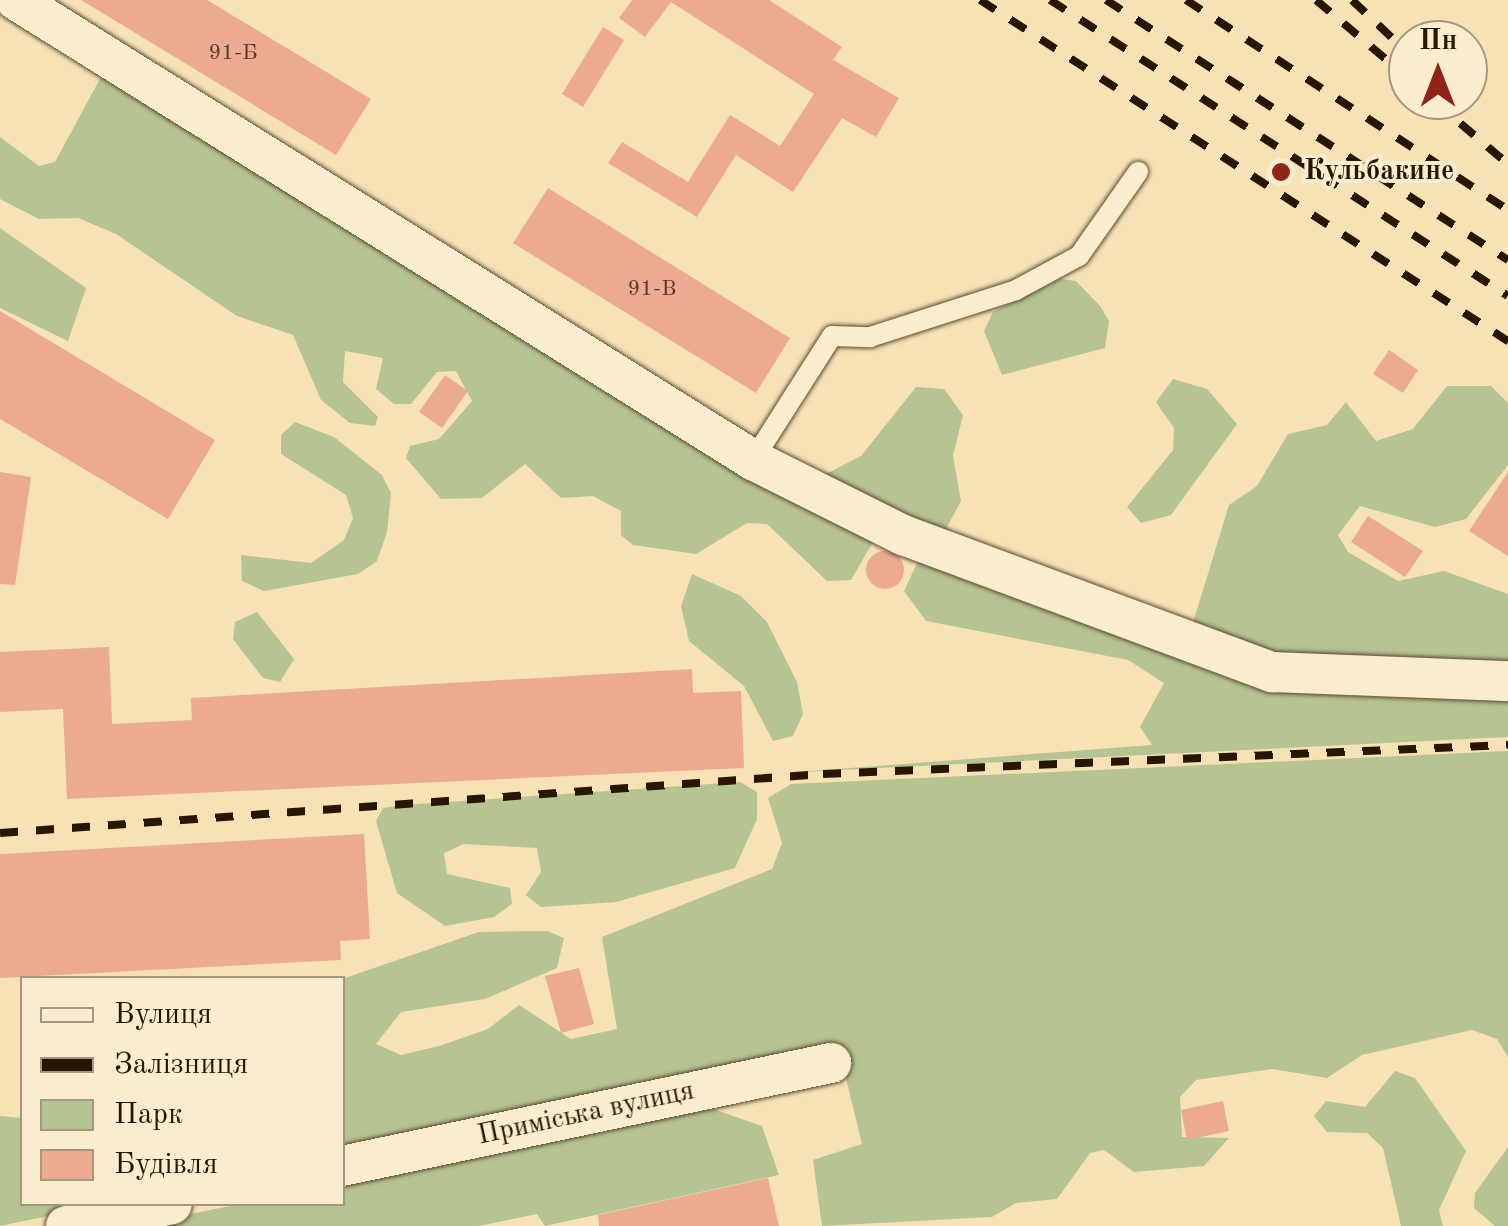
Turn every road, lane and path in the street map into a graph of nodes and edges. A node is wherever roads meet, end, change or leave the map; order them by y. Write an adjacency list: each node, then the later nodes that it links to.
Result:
1 (16, 0): 3 (street)
2 (1138, 172): 3 (lane)
3 (753, 460): 4 (street)
4 (1508, 681)
5 (830, 1062): 6 (street, Приміська вулиця)
6 (345, 1165)
7 (162, 1206): 8 (street)
8 (66, 1226)

